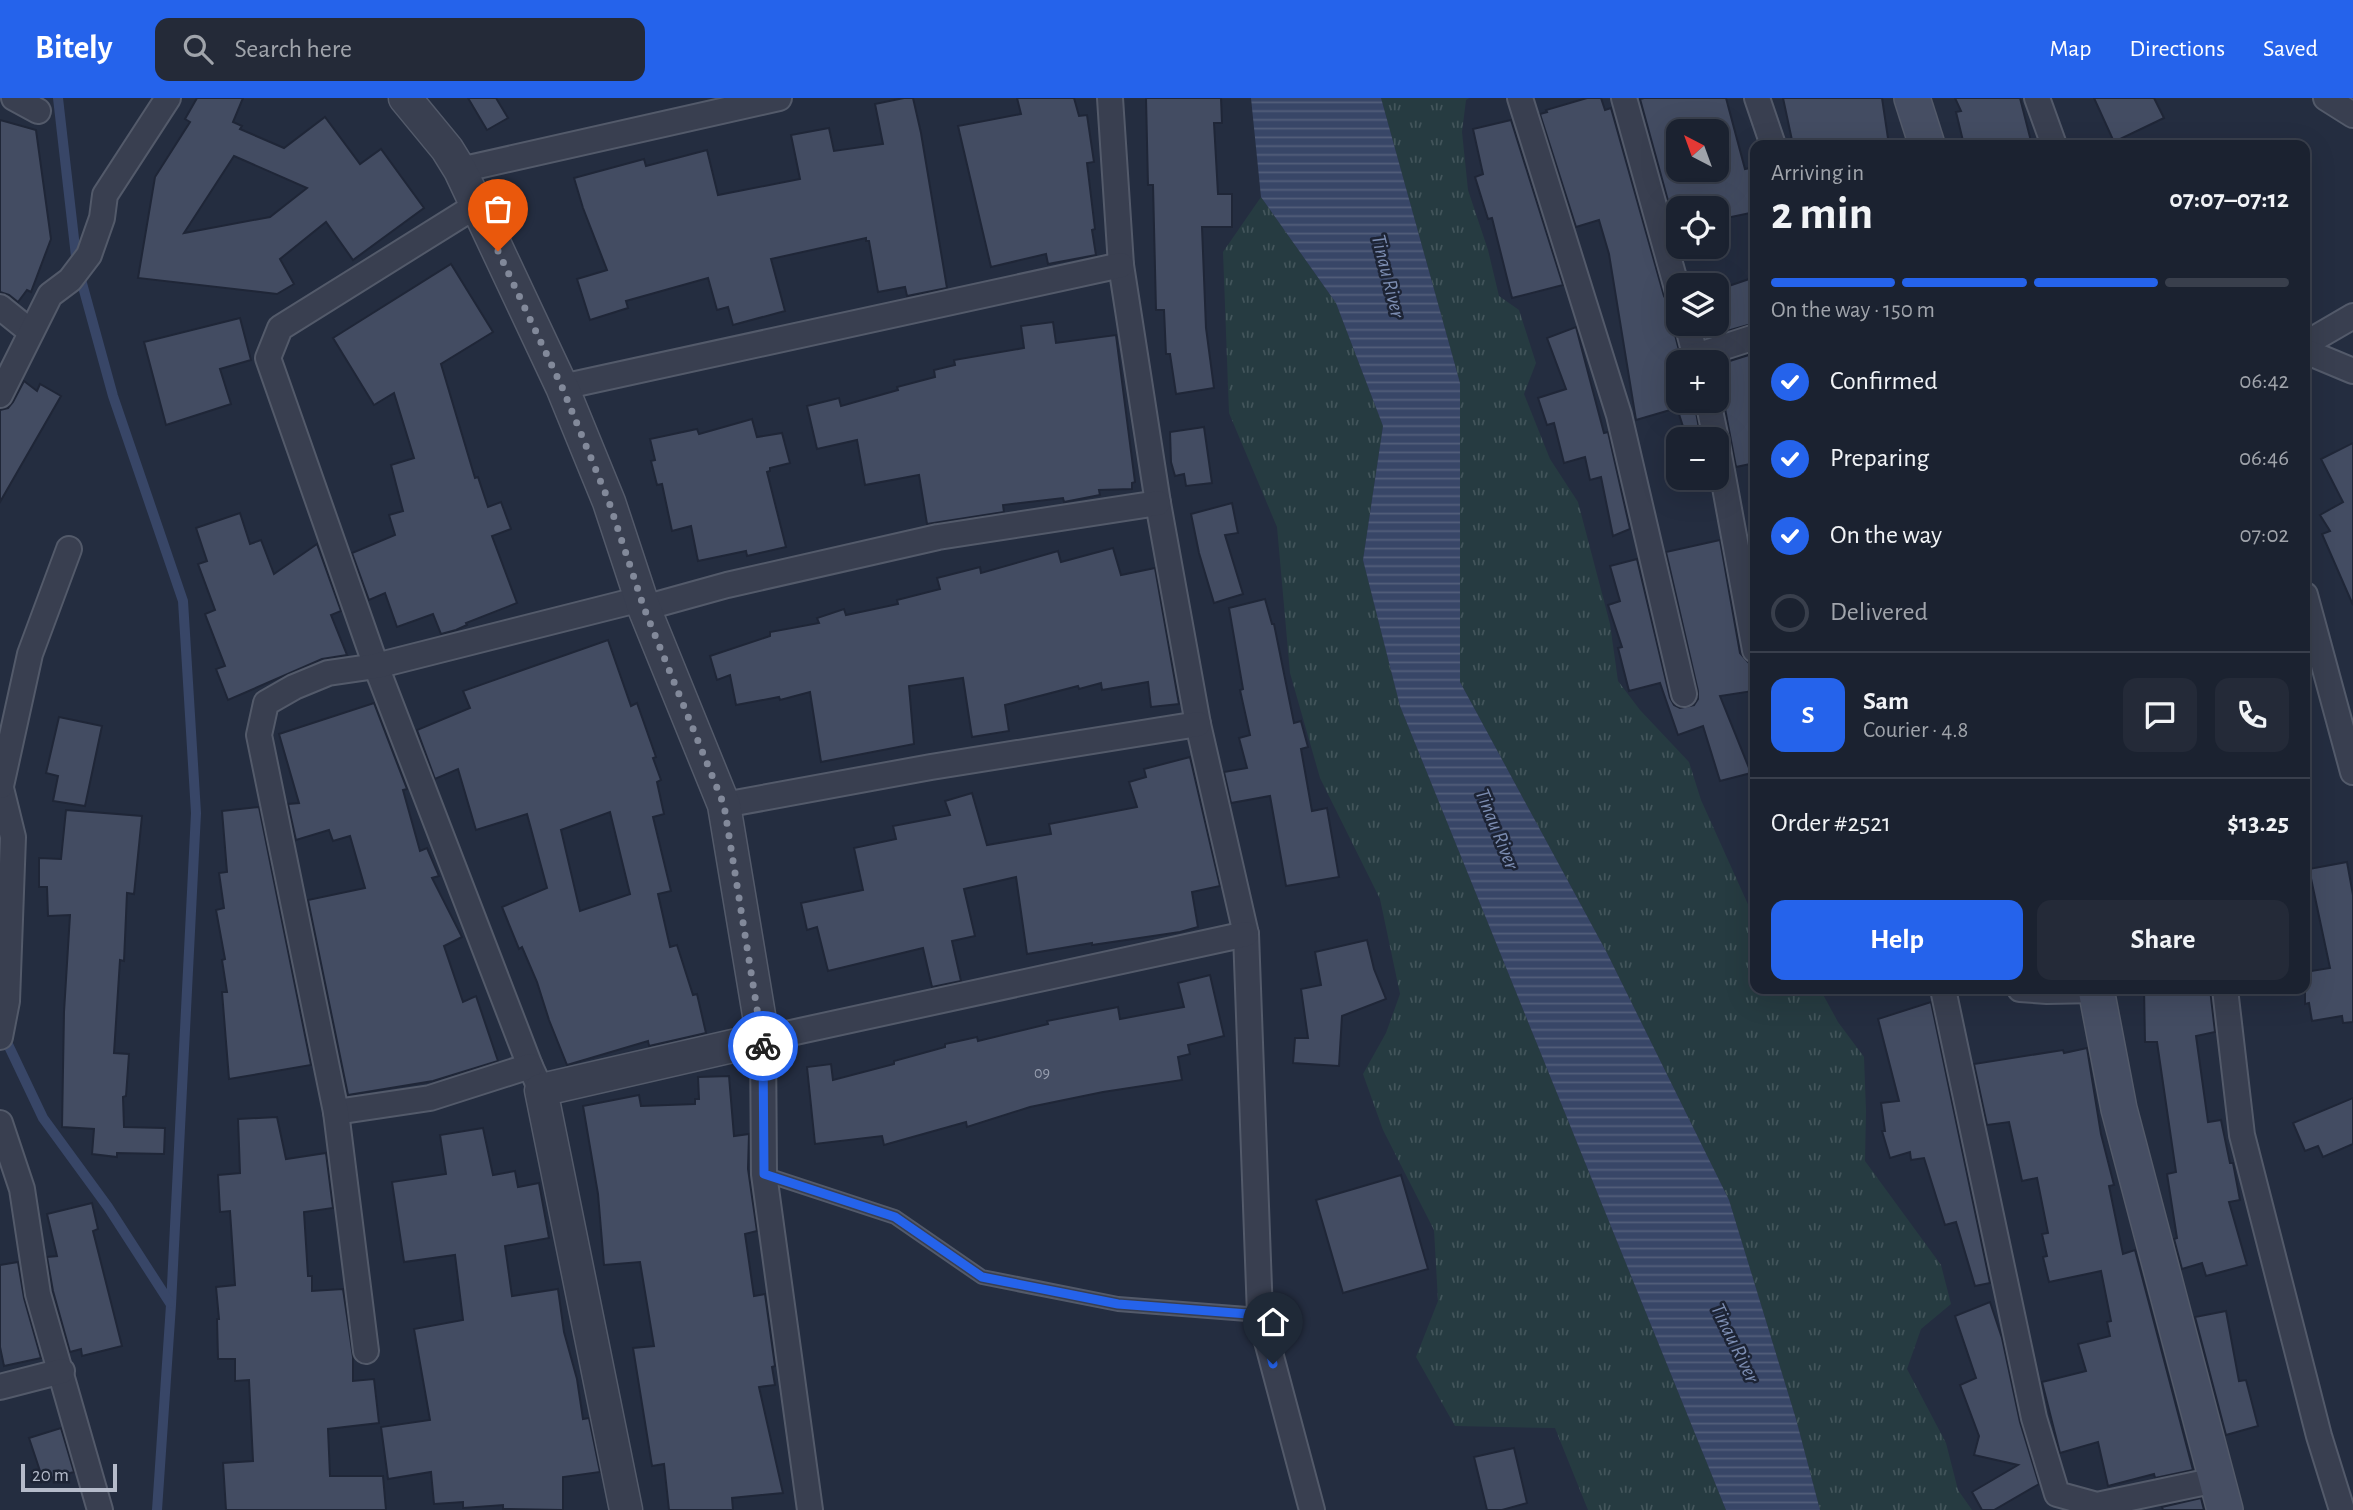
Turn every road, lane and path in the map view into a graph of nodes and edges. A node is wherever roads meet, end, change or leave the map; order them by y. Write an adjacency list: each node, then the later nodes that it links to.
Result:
1 (14, 98): 12 (street)
2 (168, 98): 23 (street)
3 (405, 98): 17 (street)
4 (779, 98): 17 (street)
5 (1110, 98): 19 (street)
6 (1520, 98): 38 (street)
7 (1624, 98): 20 (street)
8 (1756, 98): 14 (street)
9 (1912, 98): 15 (main road)
10 (2037, 98): 16 (street)
11 (2326, 98): 13 (street)
12 (38, 111)
13 (2353, 115)
14 (1771, 140)
15 (1925, 140)
16 (2052, 140)
17 (460, 170): 18 (street)
18 (477, 205): 29 (street); 37 (street)
19 (1121, 265): 29 (street); 32 (street)
20 (1673, 273)
21 (0, 307): 23 (street)
22 (2353, 316): 25 (street)
23 (31, 332): 30 (street)
24 (1750, 339): 26 (street)
25 (2310, 341)
26 (1721, 350)
27 (2310, 353): 28 (street)
28 (2353, 370)
29 (562, 387): 34 (street)
30 (0, 395)
31 (1725, 490): 36 (street)
32 (1158, 503): 34 (street); 39 (street)
33 (69, 549): 41 (street)
34 (642, 604): 37 (street); 42 (street)
35 (2310, 613): 40 (street)
36 (1750, 623)
37 (376, 666): 49 (street); 50 (street)
38 (1684, 694)
39 (1198, 724): 42 (street); 43 (street)
40 (2353, 772)
41 (1, 785): 47 (street)
42 (724, 805): 48 (street)
43 (1246, 933): 48 (street); 53 (street)
44 (1944, 994): 57 (street)
45 (2097, 994): 57 (main road)
46 (2226, 994): 62 (street)
47 (0, 1037)
48 (763, 1039): 49 (street); 52 (street)
49 (536, 1078): 50 (street); 59 (street)
50 (336, 1112): 54 (street)
51 (0, 1123): 55 (street)
52 (764, 1174): 53 (lane); 60 (street)
53 (1261, 1315): 61 (street)
54 (366, 1351)
55 (62, 1371): 56 (street); 58 (street)
56 (0, 1387)
57 (2220, 1495)
58 (100, 1510)
59 (626, 1510)
60 (810, 1510)
61 (1312, 1510)
62 (2342, 1510)

